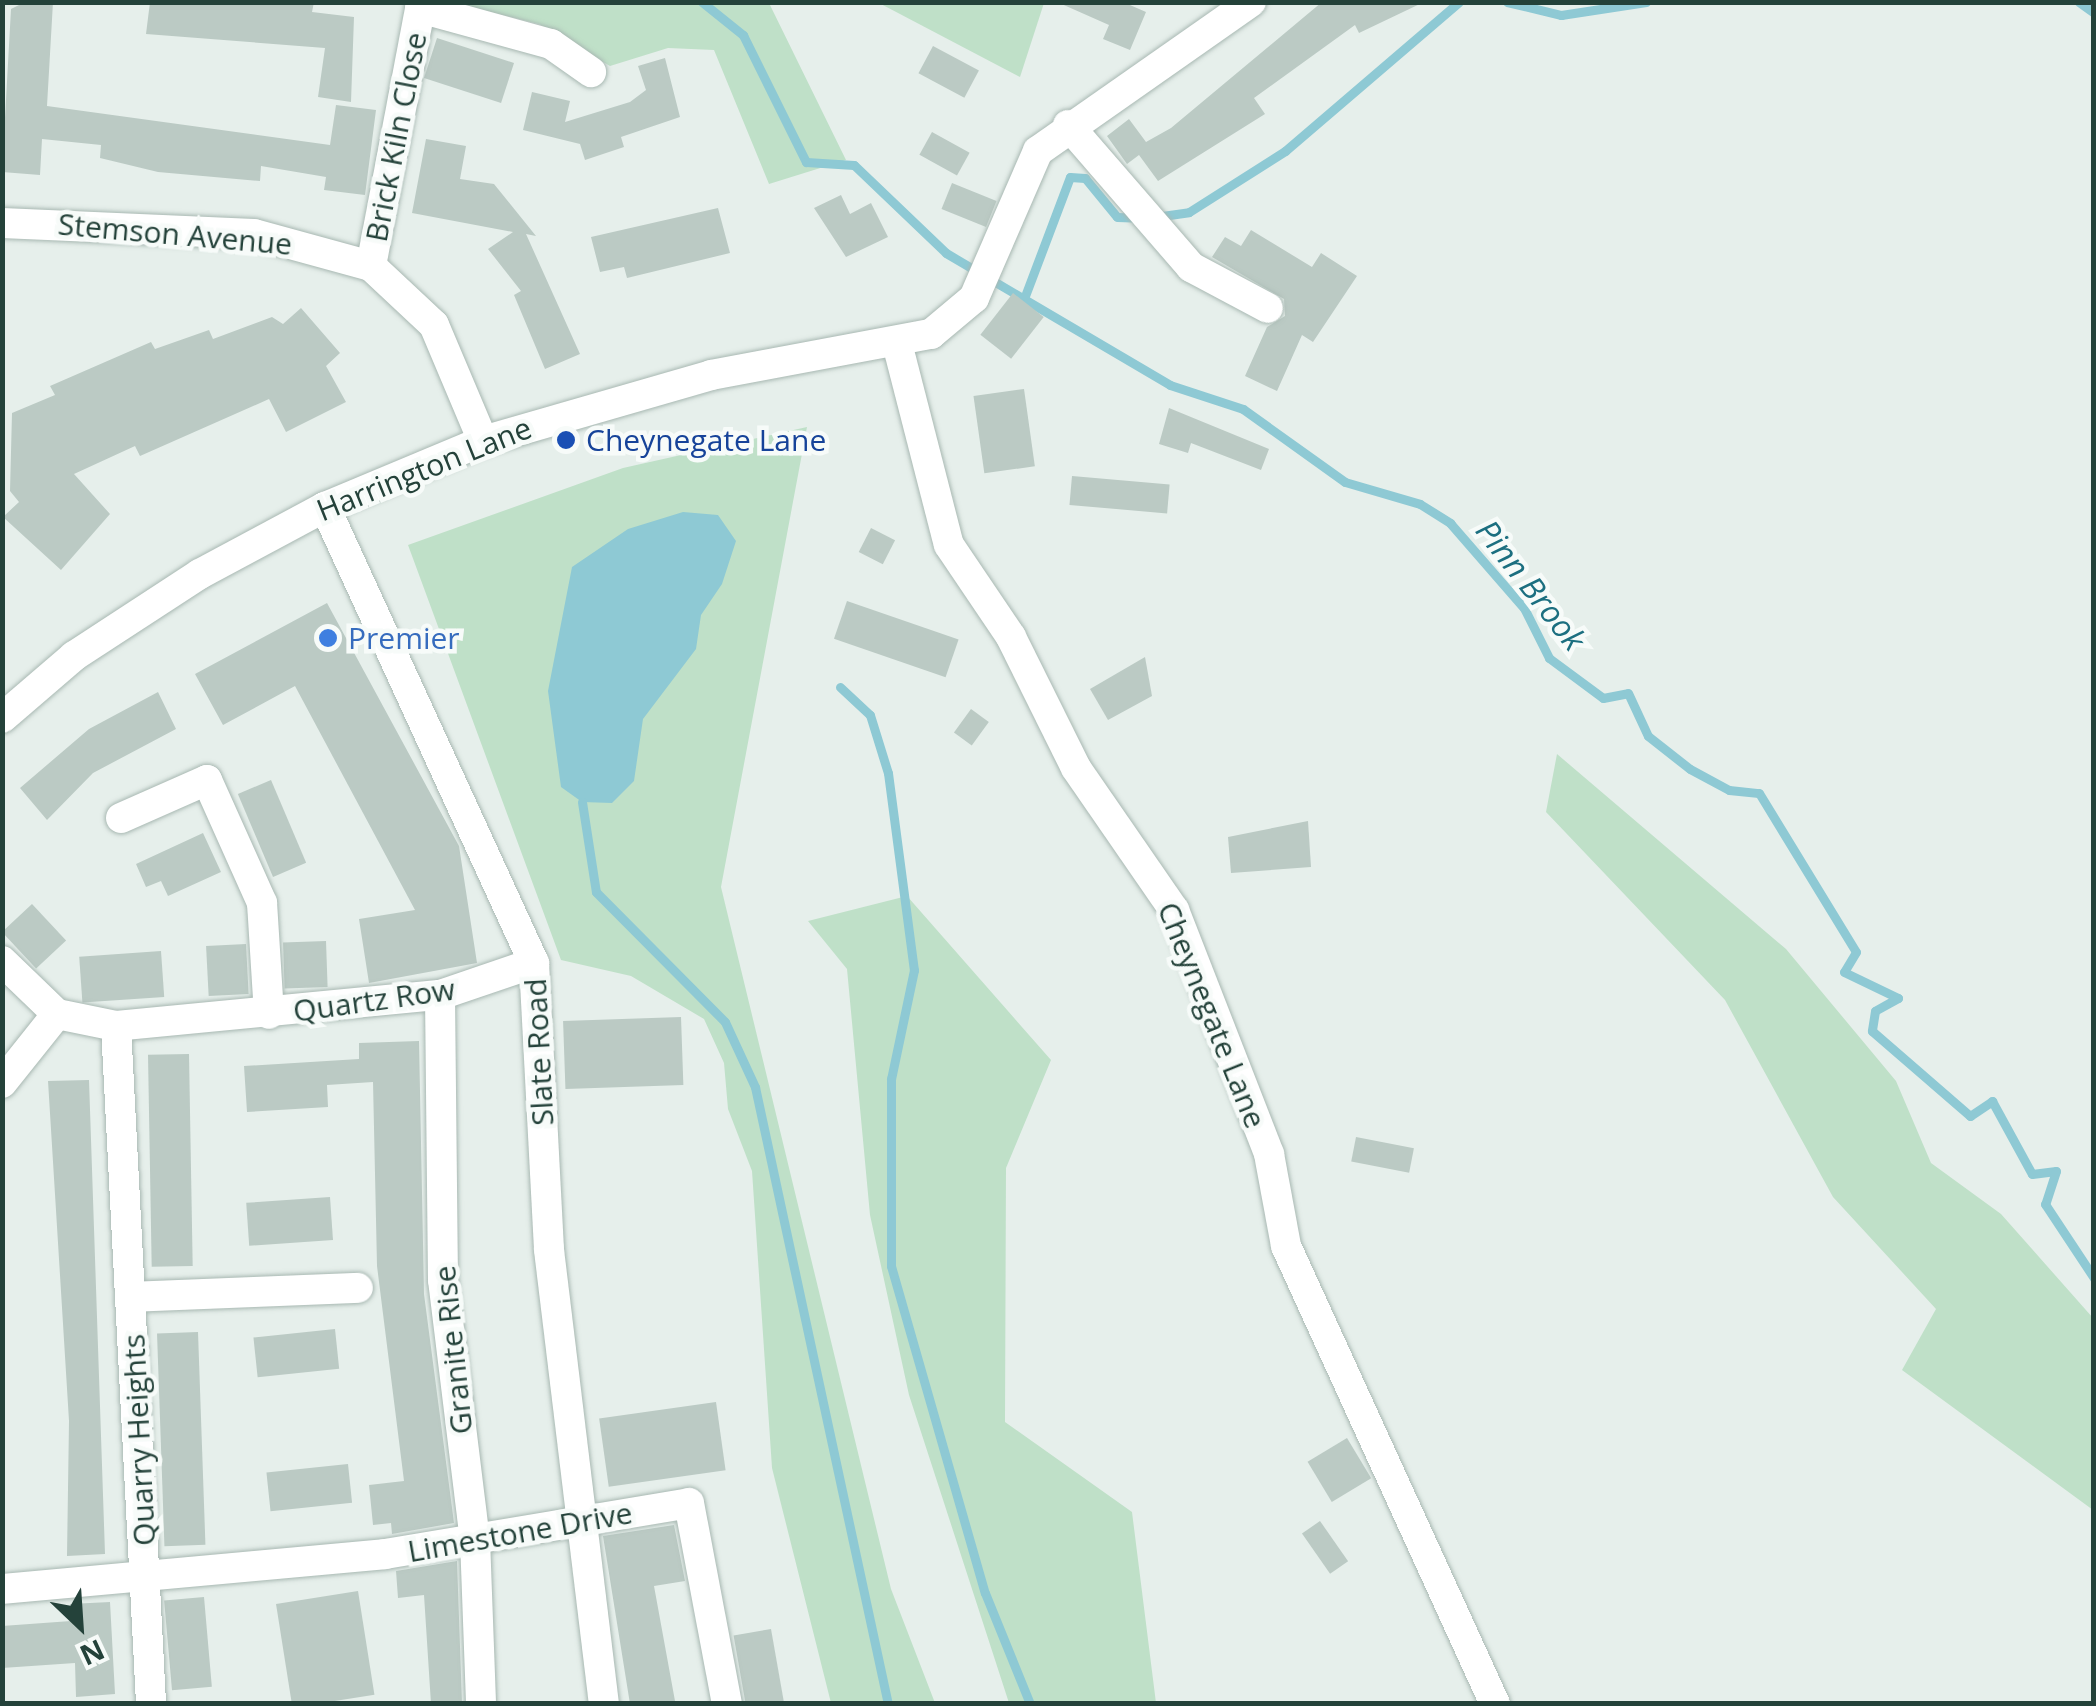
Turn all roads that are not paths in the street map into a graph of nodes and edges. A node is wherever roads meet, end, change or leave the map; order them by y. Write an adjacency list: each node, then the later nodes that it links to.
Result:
1 (1251, 2): 4 (street)
2 (414, 6): 3 (street, Brick Kiln Close); 6 (street, Brick Kiln Close)
3 (591, 72)
4 (1068, 125): 7 (street); 8 (street)
5 (2, 222): 6 (street, Stemson Avenue)
6 (371, 266): 9 (street, Stemson Avenue)
7 (1268, 308)
8 (898, 347): 9 (street, Harrington Lane); 30 (street, Cheynegate Lane)
9 (483, 441): 10 (street, Harrington Lane)
10 (325, 507): 11 (street, Harrington Lane); 14 (street, Slate Road)
11 (2, 718)
12 (121, 818): 17 (street, Quartz Row)
13 (2, 961): 16 (street)
14 (534, 963): 15 (street, Quartz Row); 22 (street, Slate Road)
15 (440, 995): 17 (street, Quartz Row); 23 (street, Granite Rise)
16 (57, 1014): 18 (street, Quartz Row); 19 (street)
17 (269, 1014): 18 (street, Quartz Row)
18 (116, 1026): 21 (street, Quarry Heights)
19 (2, 1083)
20 (358, 1288): 21 (street, Quarry Heights)
21 (132, 1297): 24 (street, Quarry Heights)
22 (579, 1522): 23 (street, Limestone Drive); 28 (street, Slate Road); 29 (street, Limestone Drive)
23 (475, 1539): 24 (street, Limestone Drive); 27 (street, Granite Rise)
24 (147, 1574): 25 (street, Limestone Drive); 26 (street, Quarry Heights)
25 (2, 1589)
26 (151, 1704)
27 (480, 1704)
28 (604, 1704)
29 (727, 1704)
30 (1496, 1704)

